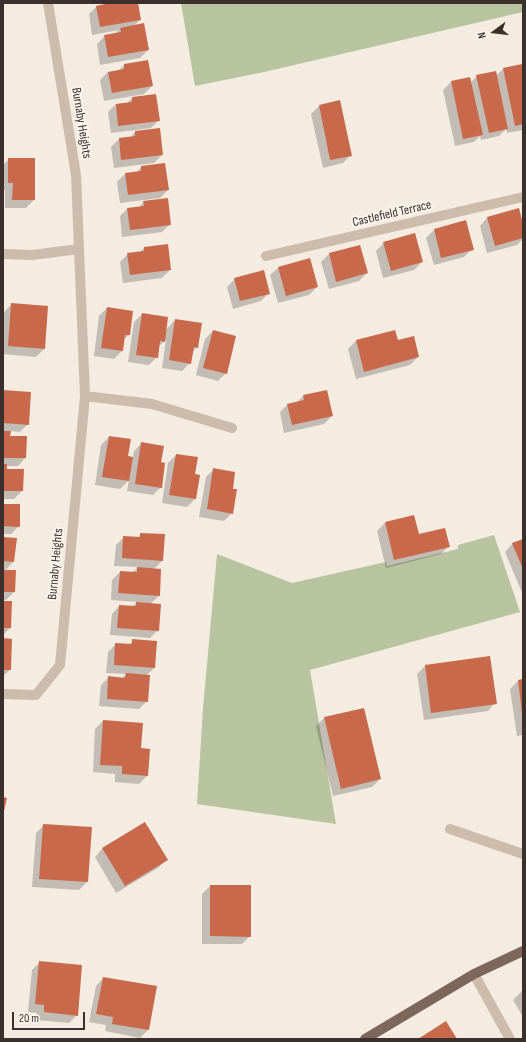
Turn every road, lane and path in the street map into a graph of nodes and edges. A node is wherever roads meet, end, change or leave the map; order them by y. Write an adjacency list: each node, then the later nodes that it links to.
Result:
1 (48, 3): 3 (street, Burnaby Heights)
2 (523, 197): 5 (street, Castlefield Terrace)
3 (79, 249): 4 (street); 6 (street, Burnaby Heights)
4 (3, 254)
5 (266, 256)
6 (85, 396): 7 (street); 8 (street, Burnaby Heights)
7 (232, 428)
8 (3, 694)
9 (450, 828): 10 (street)
10 (523, 854)
11 (523, 951): 12 (main road)
12 (474, 974): 13 (main road); 14 (street)
13 (366, 1039)
14 (510, 1039)

